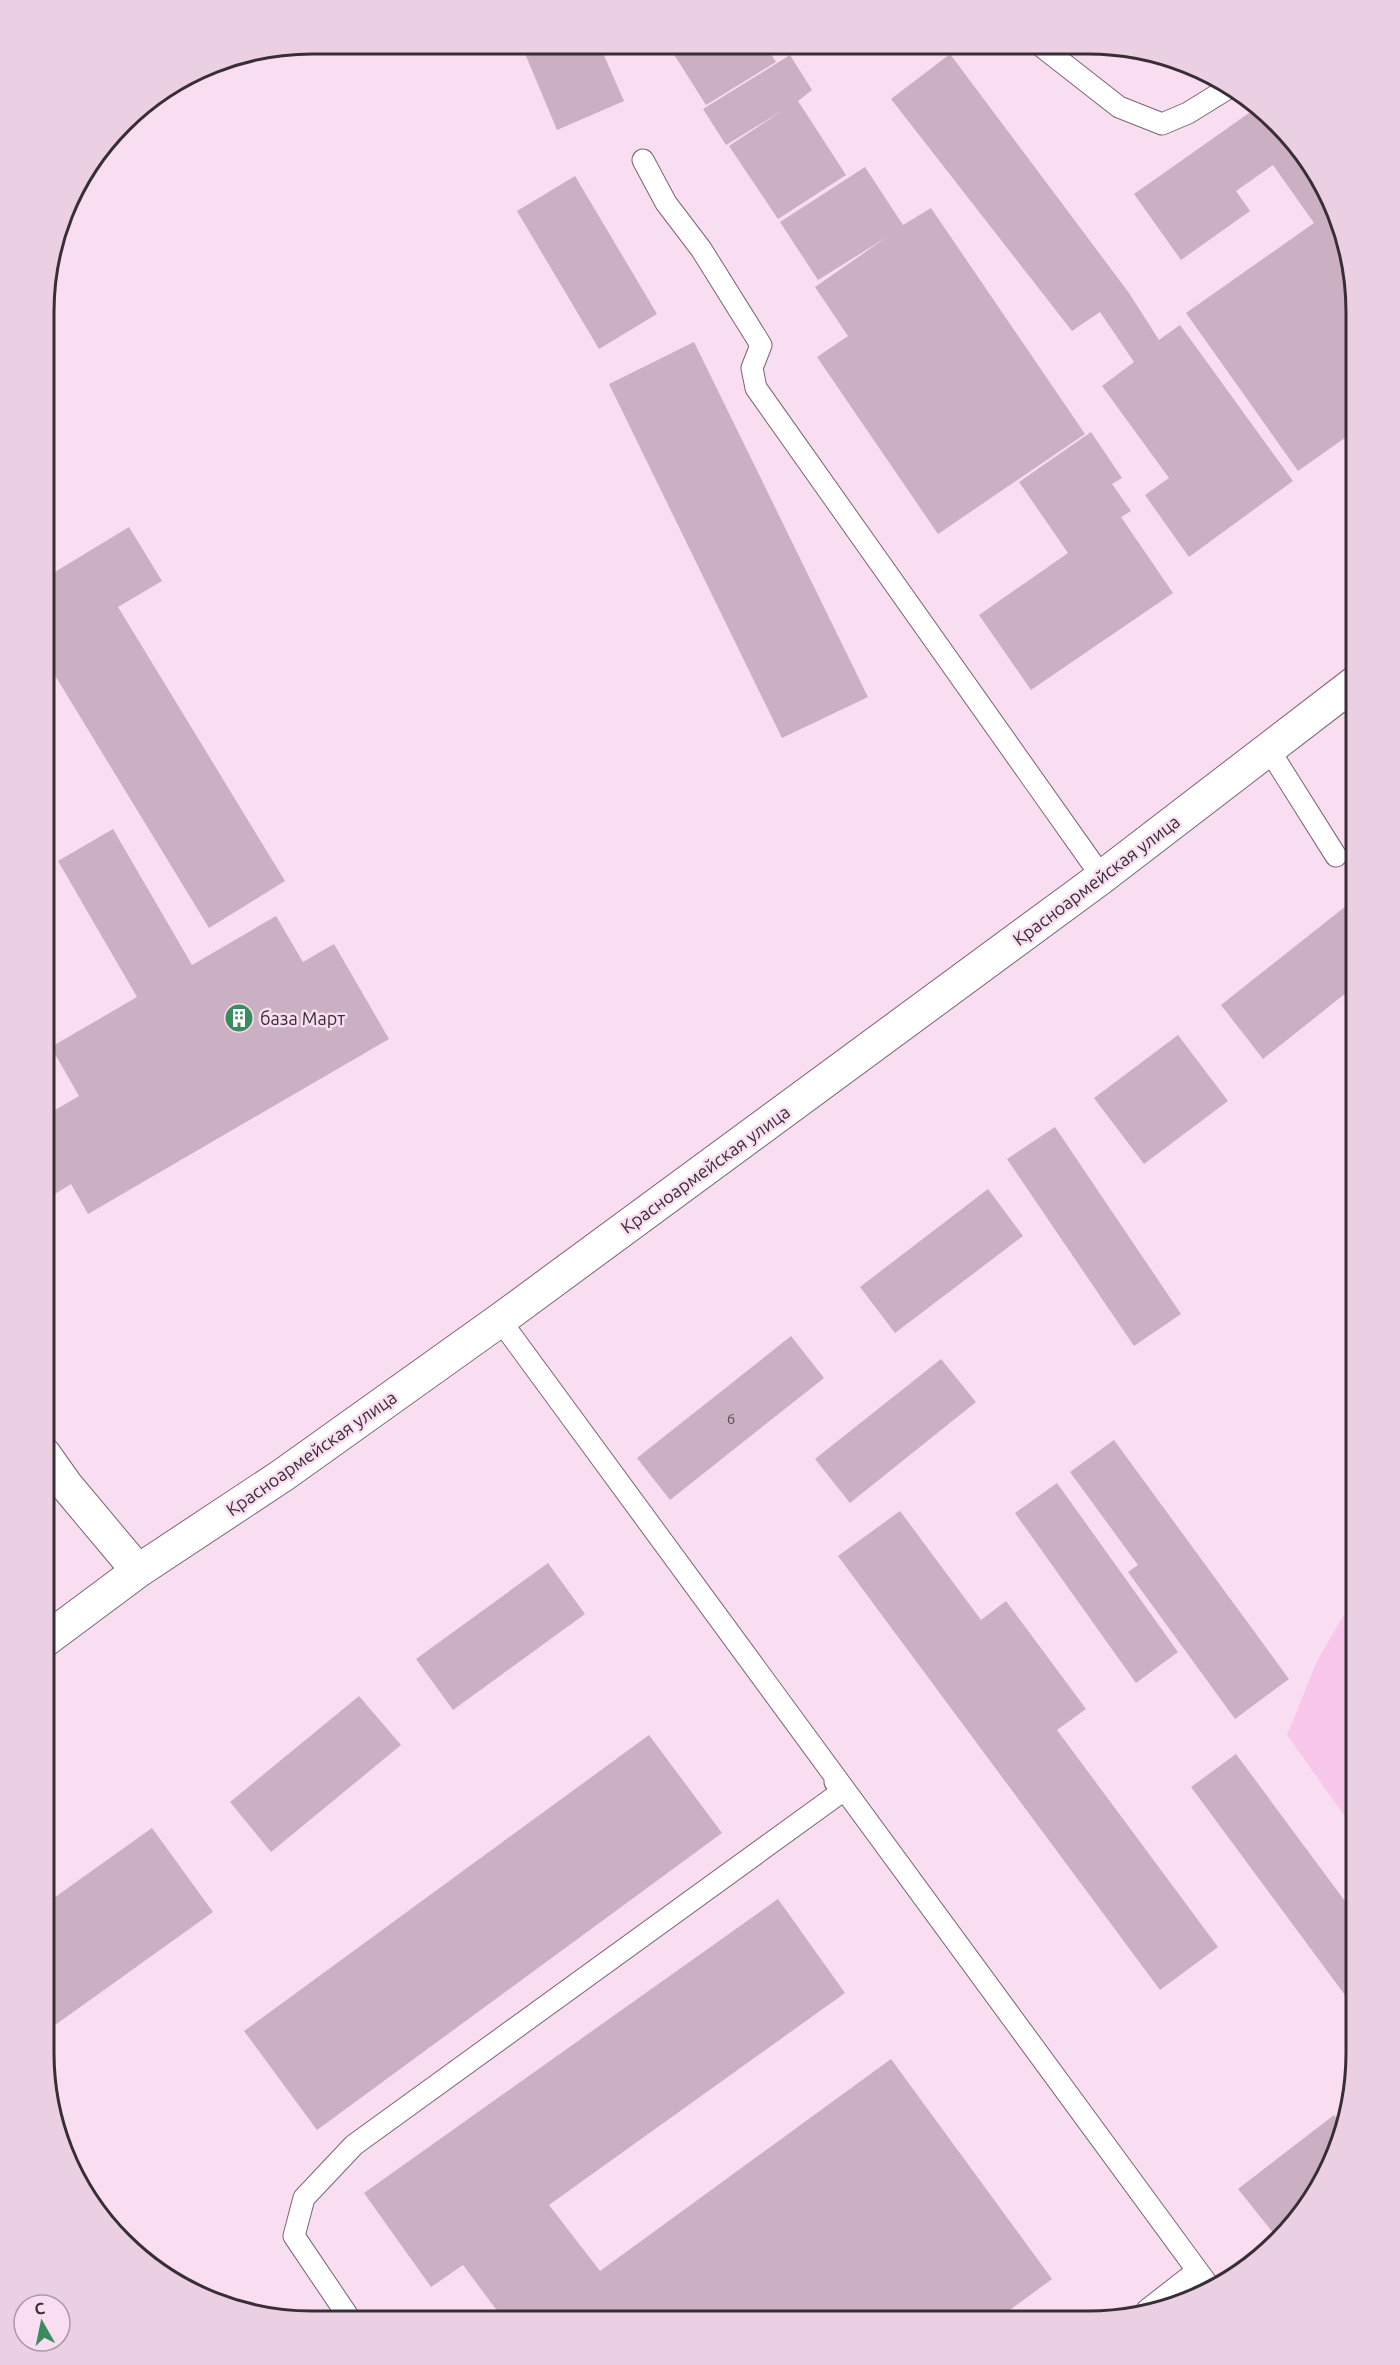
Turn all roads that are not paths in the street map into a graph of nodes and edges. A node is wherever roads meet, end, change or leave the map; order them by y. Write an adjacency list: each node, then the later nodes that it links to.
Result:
1 (1051, 54): 2 (lane)
2 (1222, 92)
3 (643, 160): 7 (lane)
4 (1346, 690): 5 (main road, Красноармейская улица)
5 (1268, 748): 6 (lane); 7 (main road, Красноармейская улица)
6 (1336, 856)
7 (1102, 877): 8 (main road, Красноармейская улица)
8 (500, 1320): 10 (main road, Красноармейская улица); 13 (lane)
9 (54, 1468): 10 (main road)
10 (138, 1571): 11 (main road, Красноармейская улица)
11 (54, 1634)
12 (794, 1744): 13 (lane)
13 (844, 1790): 14 (lane); 17 (lane)
14 (1197, 2271): 15 (lane); 16 (lane)
15 (1206, 2282)
16 (1159, 2300)
17 (345, 2311)

